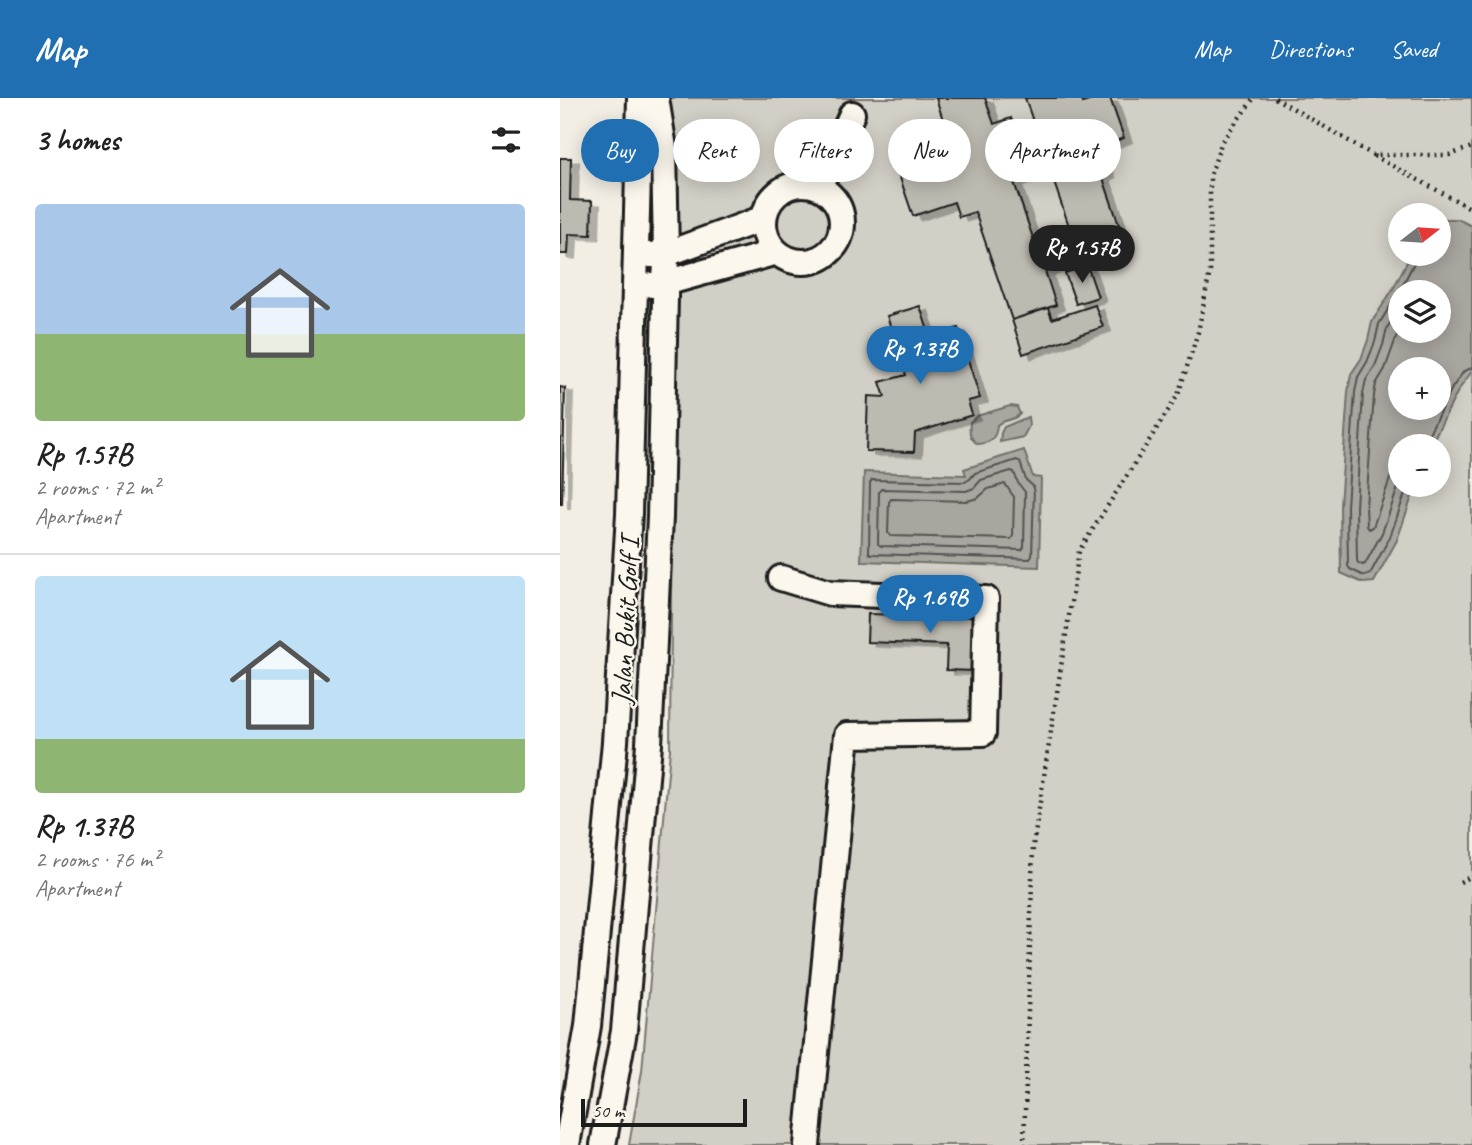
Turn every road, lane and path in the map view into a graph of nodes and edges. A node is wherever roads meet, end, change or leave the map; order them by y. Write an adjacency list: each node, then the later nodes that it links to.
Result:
1 (640, 98): 13 (street, Jalan Bukit Golf I)
2 (656, 98): 12 (street, Jalan Bukit Golf I)
3 (1254, 98): 22 (path)
4 (1275, 98): 7 (path)
5 (852, 114): 8 (street)
6 (1472, 147): 7 (path)
7 (1373, 155): 9 (path)
8 (819, 187): 10 (street); 11 (street)
9 (1472, 209)
10 (764, 218): 11 (street); 12 (street)
11 (776, 252): 14 (street)
12 (666, 254): 13 (street); 14 (street, Jalan Bukit Golf I)
13 (635, 257): 15 (street, Jalan Bukit Golf I)
14 (665, 283): 15 (street); 20 (street, Jalan Bukit Golf I)
15 (634, 287): 19 (street, Jalan Bukit Golf I)
16 (781, 578): 21 (street)
17 (1472, 876): 18 (path)
18 (1460, 882)
19 (567, 1145)
20 (603, 1145)
21 (807, 1145)
22 (1024, 1145)

